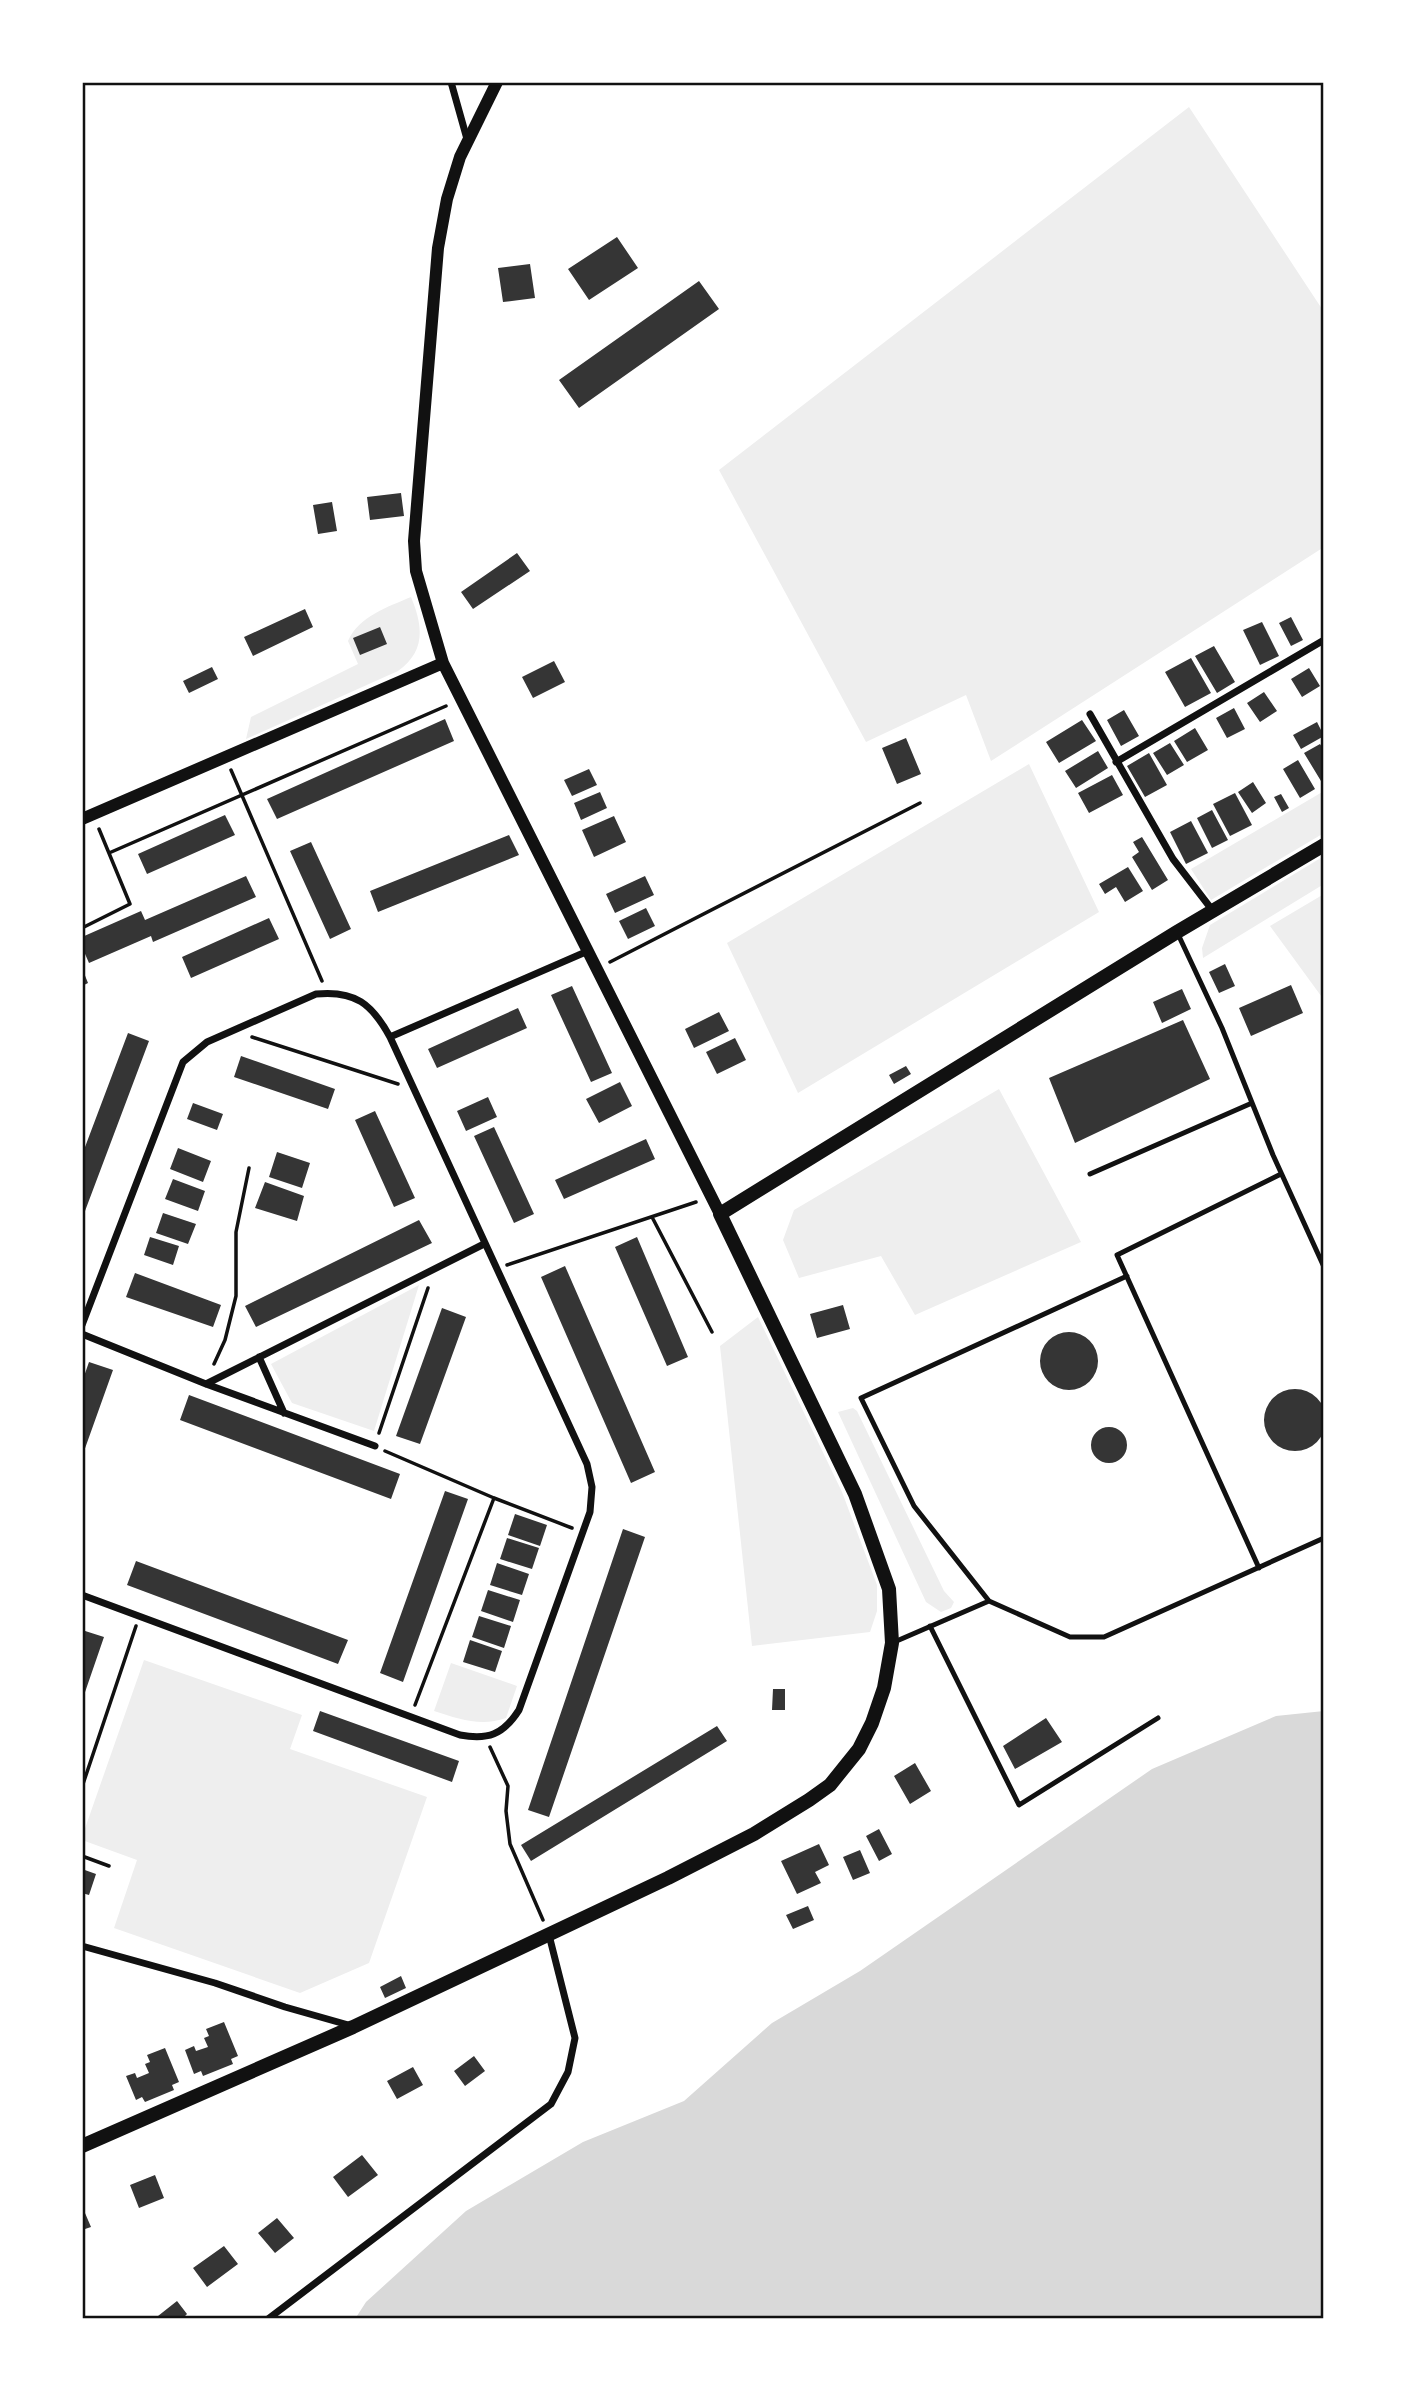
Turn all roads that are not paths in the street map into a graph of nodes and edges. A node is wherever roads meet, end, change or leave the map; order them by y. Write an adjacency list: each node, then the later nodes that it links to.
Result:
1 (451, 82): 3 (street)
2 (497, 82): 3 (street)
3 (468, 141): 5 (street)
4 (1324, 640): 7 (street)
5 (443, 663): 8 (street); 12 (street)
6 (1090, 714): 7 (street)
7 (1116, 762): 10 (street)
8 (88, 816)
9 (1324, 845): 10 (main road)
10 (1213, 911): 11 (main road)
11 (1177, 932): 14 (lane); 17 (main road)
12 (588, 951): 13 (street); 17 (street)
13 (390, 1037): 18 (street); 21 (street)
14 (1252, 1103): 15 (lane); 16 (lane)
15 (1090, 1174)
16 (1281, 1174): 19 (lane); 20 (lane)
17 (720, 1214): 32 (main road)
18 (484, 1244): 23 (street); 29 (street)
19 (1324, 1267)
20 (1127, 1276): 28 (lane); 30 (lane)
21 (82, 1325)
22 (82, 1334): 24 (street)
23 (258, 1357): 24 (street); 25 (street)
24 (206, 1384): 25 (street)
25 (284, 1413): 26 (street)
26 (375, 1446)
27 (1324, 1538): 28 (lane)
28 (1259, 1567): 30 (lane)
29 (82, 1595)
30 (989, 1601): 31 (lane)
31 (930, 1626): 32 (lane); 33 (lane)
32 (892, 1643): 34 (main road)
33 (1158, 1718)
34 (549, 1935): 36 (main road); 38 (street)
35 (82, 1946): 36 (street)
36 (353, 2026): 37 (main road)
37 (82, 2146)
38 (268, 2319)

